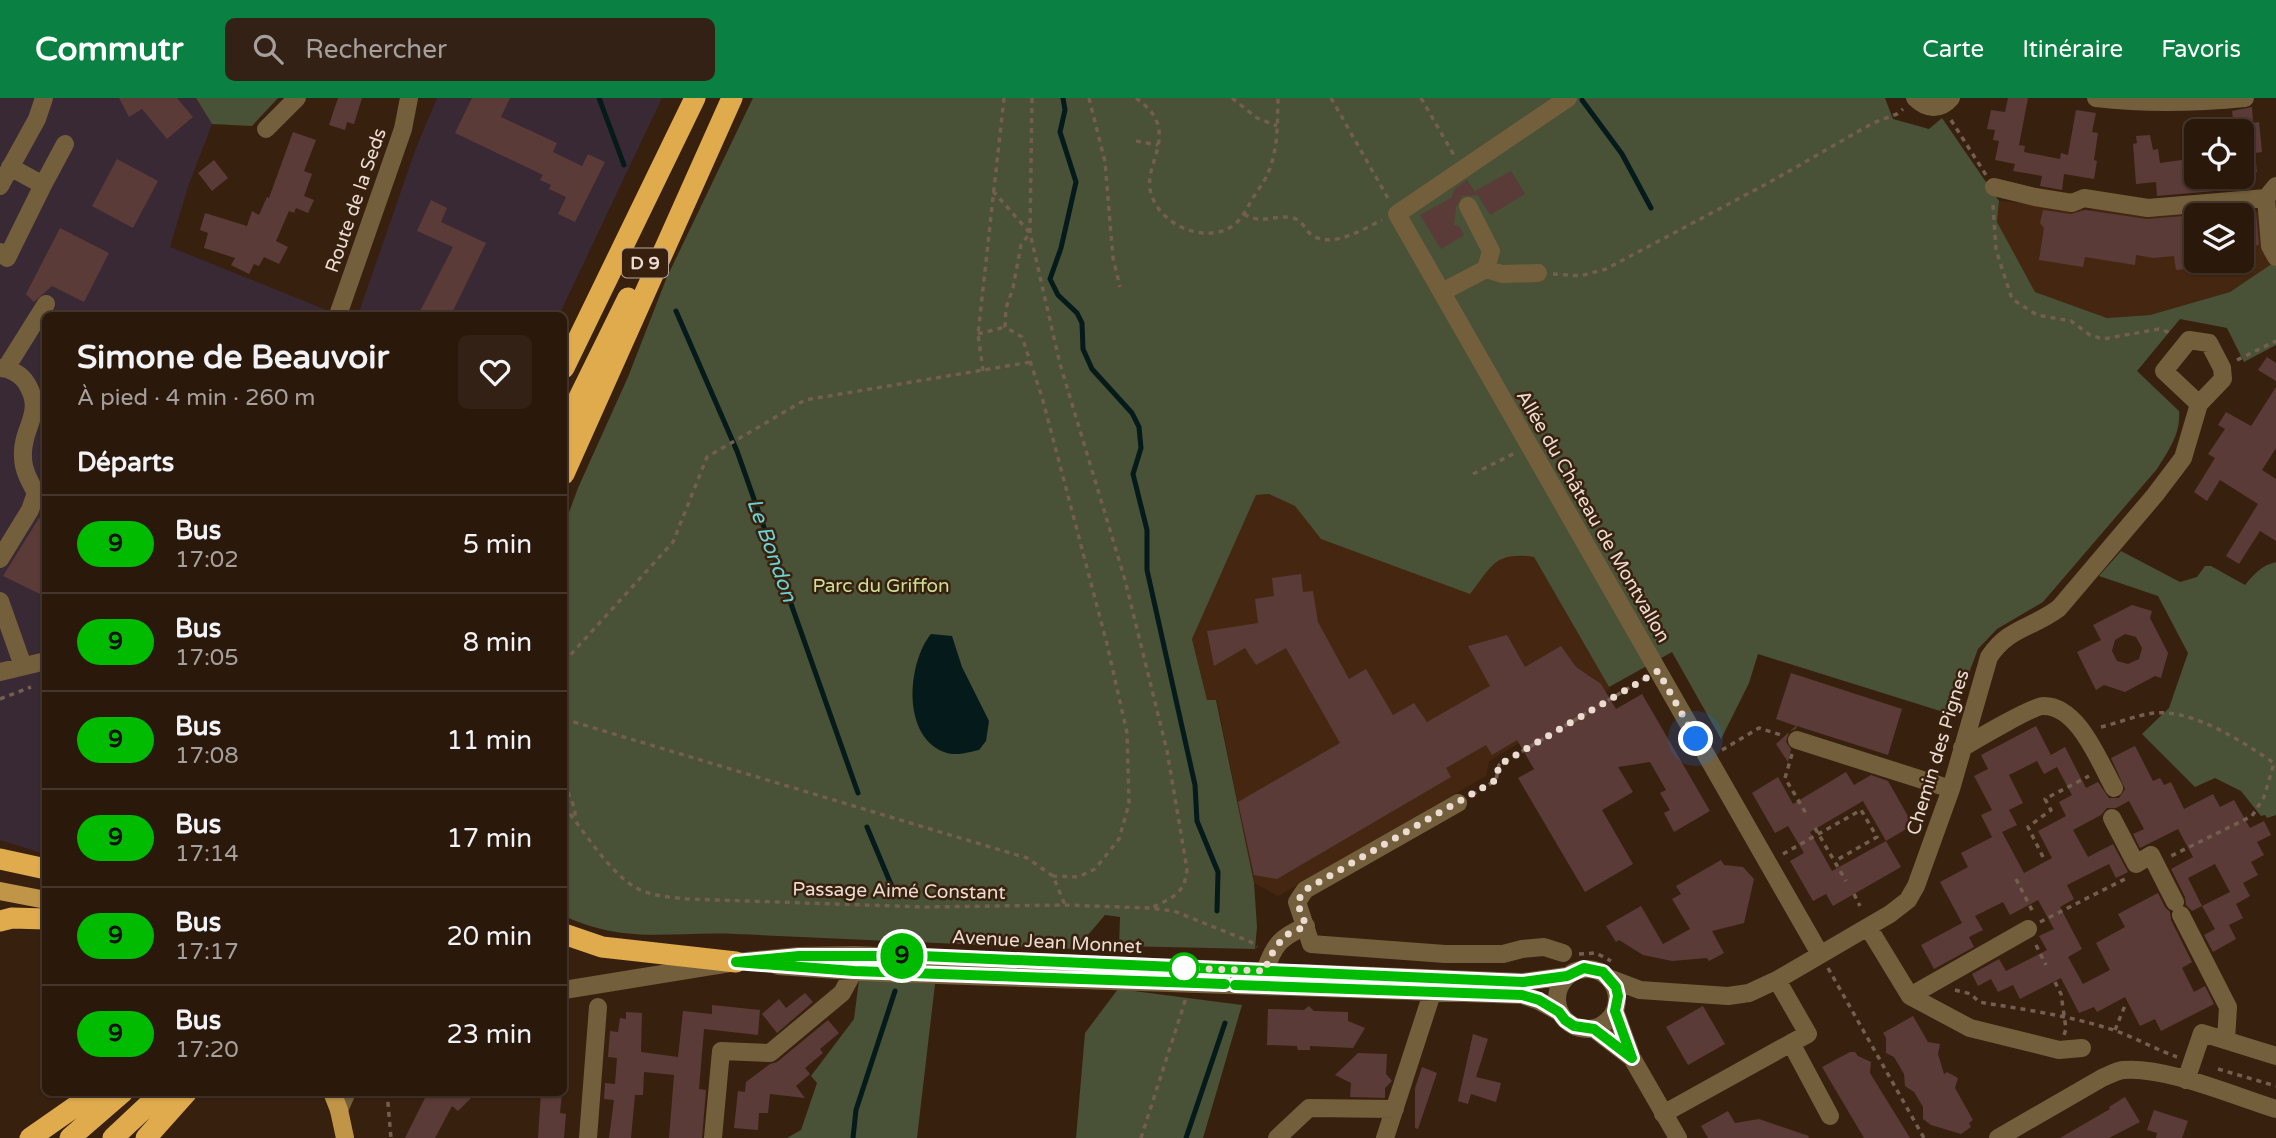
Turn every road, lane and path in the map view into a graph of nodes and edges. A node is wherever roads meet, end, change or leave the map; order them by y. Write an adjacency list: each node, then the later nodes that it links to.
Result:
1 (44, 98): 25 (street)
2 (297, 98): 21 (street)
3 (409, 98): 44 (street, Route de la Seds)
4 (695, 98): 30 (highway, D 9)
5 (726, 98): 56 (highway, D 9)
6 (732, 98): 58 (highway)
7 (1004, 98): 31 (path)
8 (1032, 98): 36 (path)
9 (1088, 98): 41 (path)
10 (1136, 98): 24 (path)
11 (1232, 98): 20 (path)
12 (1279, 98): 20 (path)
13 (1331, 98): 35 (path)
14 (1420, 98): 26 (path)
15 (1568, 98): 26 (street)
16 (1915, 98): 19 (street); 40 (path)
17 (2096, 98): 18 (street)
18 (2245, 98)
19 (1947, 102): 29 (path)
20 (1278, 126): 34 (path)
21 (266, 129)
22 (1136, 141): 24 (path)
23 (65, 144): 28 (street)
24 (1158, 145): 34 (path)
25 (10, 167): 27 (street); 28 (street)
26 (1462, 169): 35 (street)
27 (0, 186)
28 (43, 186): 37 (street)
29 (1994, 187): 32 (street); 46 (path)
30 (650, 190): 49 (highway); 50 (highway, D 9)
31 (993, 191): 36 (path); 47 (path)
32 (2271, 192): 38 (street)
33 (1468, 206): 39 (street)
34 (1244, 214): 35 (path)
35 (1396, 214): 42 (street, Allée du Château de Montvallon)
36 (1030, 233): 45 (path); 100 (path)
37 (0, 252)
38 (2276, 257)
39 (1486, 269): 40 (street); 42 (street)
40 (1538, 273)
41 (1120, 287)
42 (1442, 292): 57 (street, Allée du Château de Montvallon)
43 (46, 304): 52 (street)
44 (339, 312)
45 (1005, 327): 47 (path); 51 (path)
46 (2159, 329)
47 (978, 334): 54 (path)
48 (2276, 341): 53 (path)
49 (567, 344)
50 (567, 362)
51 (1031, 362): 54 (path); 93 (path)
52 (3, 368): 60 (street)
53 (2222, 368): 55 (street, Chemin des Pignes); 55 (street)
54 (983, 371): 63 (path)
55 (2199, 404): 73 (street, Chemin des Pignes)
56 (567, 422)
57 (1530, 445): 59 (path); 66 (street, Allée du Château de Montvallon)
58 (567, 467)
59 (1473, 474)
60 (41, 495): 61 (street)
61 (0, 559)
62 (0, 601): 65 (street)
63 (567, 659)
64 (42, 662): 65 (street)
65 (23, 667): 67 (street)
66 (1658, 671): 74 (street, Allée du Château de Montvallon); 80 (path)
67 (0, 672)
68 (31, 687): 69 (path)
69 (0, 699)
70 (567, 720): 93 (path)
71 (2082, 732): 73 (street); 75 (path); 76 (street)
72 (1797, 740): 74 (path); 78 (street); 82 (path)
73 (1962, 748): 78 (street, Chemin des Pignes)
74 (1708, 759): 90 (street, Allée du Château de Montvallon)
75 (2275, 762): 91 (path)
76 (2103, 769): 77 (street); 87 (path)
77 (2114, 788)
78 (1951, 789): 105 (street, Chemin des Pignes)
79 (567, 790): 84 (path)
80 (1458, 803): 103 (street)
81 (567, 810): 84 (path, Passage Aimé Constant)
82 (1807, 815)
83 (2112, 818): 91 (street)
84 (575, 821): 98 (path, Passage Aimé Constant)
85 (1815, 828): 86 (path)
86 (1819, 834): 89 (path); 89 (path); 90 (path)
87 (2043, 857)
88 (0, 859): 92 (highway)
89 (1835, 861): 94 (path)
90 (1769, 862): 108 (street, Allée du Château de Montvallon)
91 (2155, 864): 104 (path); 131 (street)
92 (42, 868)
93 (1052, 876): 98 (path)
94 (1846, 881)
95 (0, 891): 97 (main road)
96 (1854, 894): 99 (path)
97 (42, 899)
98 (1065, 905): 100 (path, Passage Aimé Constant)
99 (1860, 906)
100 (1149, 908): 109 (path, Passage Aimé Constant)
101 (42, 919): 102 (highway)
102 (0, 921)
103 (1306, 926): 107 (street); 109 (street)
104 (2033, 926): 119 (street)
105 (1868, 927): 108 (street, Chemin des Pignes); 123 (street)
106 (567, 935): 110 (highway)
107 (1563, 953)
108 (1820, 954): 116 (street, Chemin des Pignes); 164 (path)
109 (1266, 960): 114 (street, Avenue Jean Monnet); 118 (street, Avenue Jean Monnet)
110 (736, 962): 111 (street, Avenue Jean Monnet); 112 (street, Avenue Jean Monnet); 120 (street, Avenue Jean Monnet)
111 (883, 964): 112 (street, Avenue Jean Monnet); 114 (street, Avenue Jean Monnet)
112 (854, 971): 159 (street)
113 (1567, 976): 115 (street); 118 (street, Avenue Jean Monnet); 127 (street)
114 (1225, 977): 118 (street, Avenue Jean Monnet)
115 (1611, 979): 121 (street, Chemin des Pignes); 126 (street)
116 (1777, 980): 121 (street, Chemin des Pignes); 132 (street)
117 (2055, 982): 128 (path)
118 (1436, 984): 127 (street, Avenue Jean Monnet); 147 (street)
119 (1931, 984): 123 (street); 128 (path)
120 (567, 990)
121 (1640, 990): 126 (street)
122 (1186, 996): 160 (path)
123 (1910, 996): 134 (street)
124 (2126, 1003): 130 (path)
125 (598, 1007): 158 (street)
126 (1616, 1008): 129 (street); 136 (street)
127 (1559, 1012): 129 (street)
128 (2064, 1018): 130 (path); 134 (path)
129 (1594, 1029): 136 (street)
130 (2115, 1030): 137 (path)
131 (2226, 1040): 135 (street); 137 (street)
132 (1791, 1042): 150 (street); 151 (street)
133 (2082, 1048): 134 (street)
134 (2060, 1050)
135 (2276, 1056)
136 (1632, 1058): 150 (street)
137 (2193, 1062): 138 (street); 139 (path)
138 (2186, 1080): 149 (street); 165 (street)
139 (2276, 1086)
140 (90, 1096): 152 (highway)
141 (118, 1096): 153 (highway)
142 (158, 1096): 154 (highway)
143 (183, 1096): 155 (highway)
144 (334, 1096): 148 (main road)
145 (345, 1096): 148 (street)
146 (387, 1096): 157 (path)
147 (1395, 1109): 161 (street); 162 (street)
148 (339, 1110): 156 (main road)
149 (2276, 1110)
150 (1664, 1114): 163 (street)
151 (1830, 1116)
152 (30, 1138)
153 (71, 1138)
154 (113, 1138)
155 (146, 1138)
156 (345, 1138)
157 (391, 1138)
158 (588, 1138)
159 (713, 1138)
160 (1141, 1138)
161 (1277, 1138)
162 (1385, 1138)
163 (1678, 1138)
164 (1924, 1138)
165 (1998, 1138)

